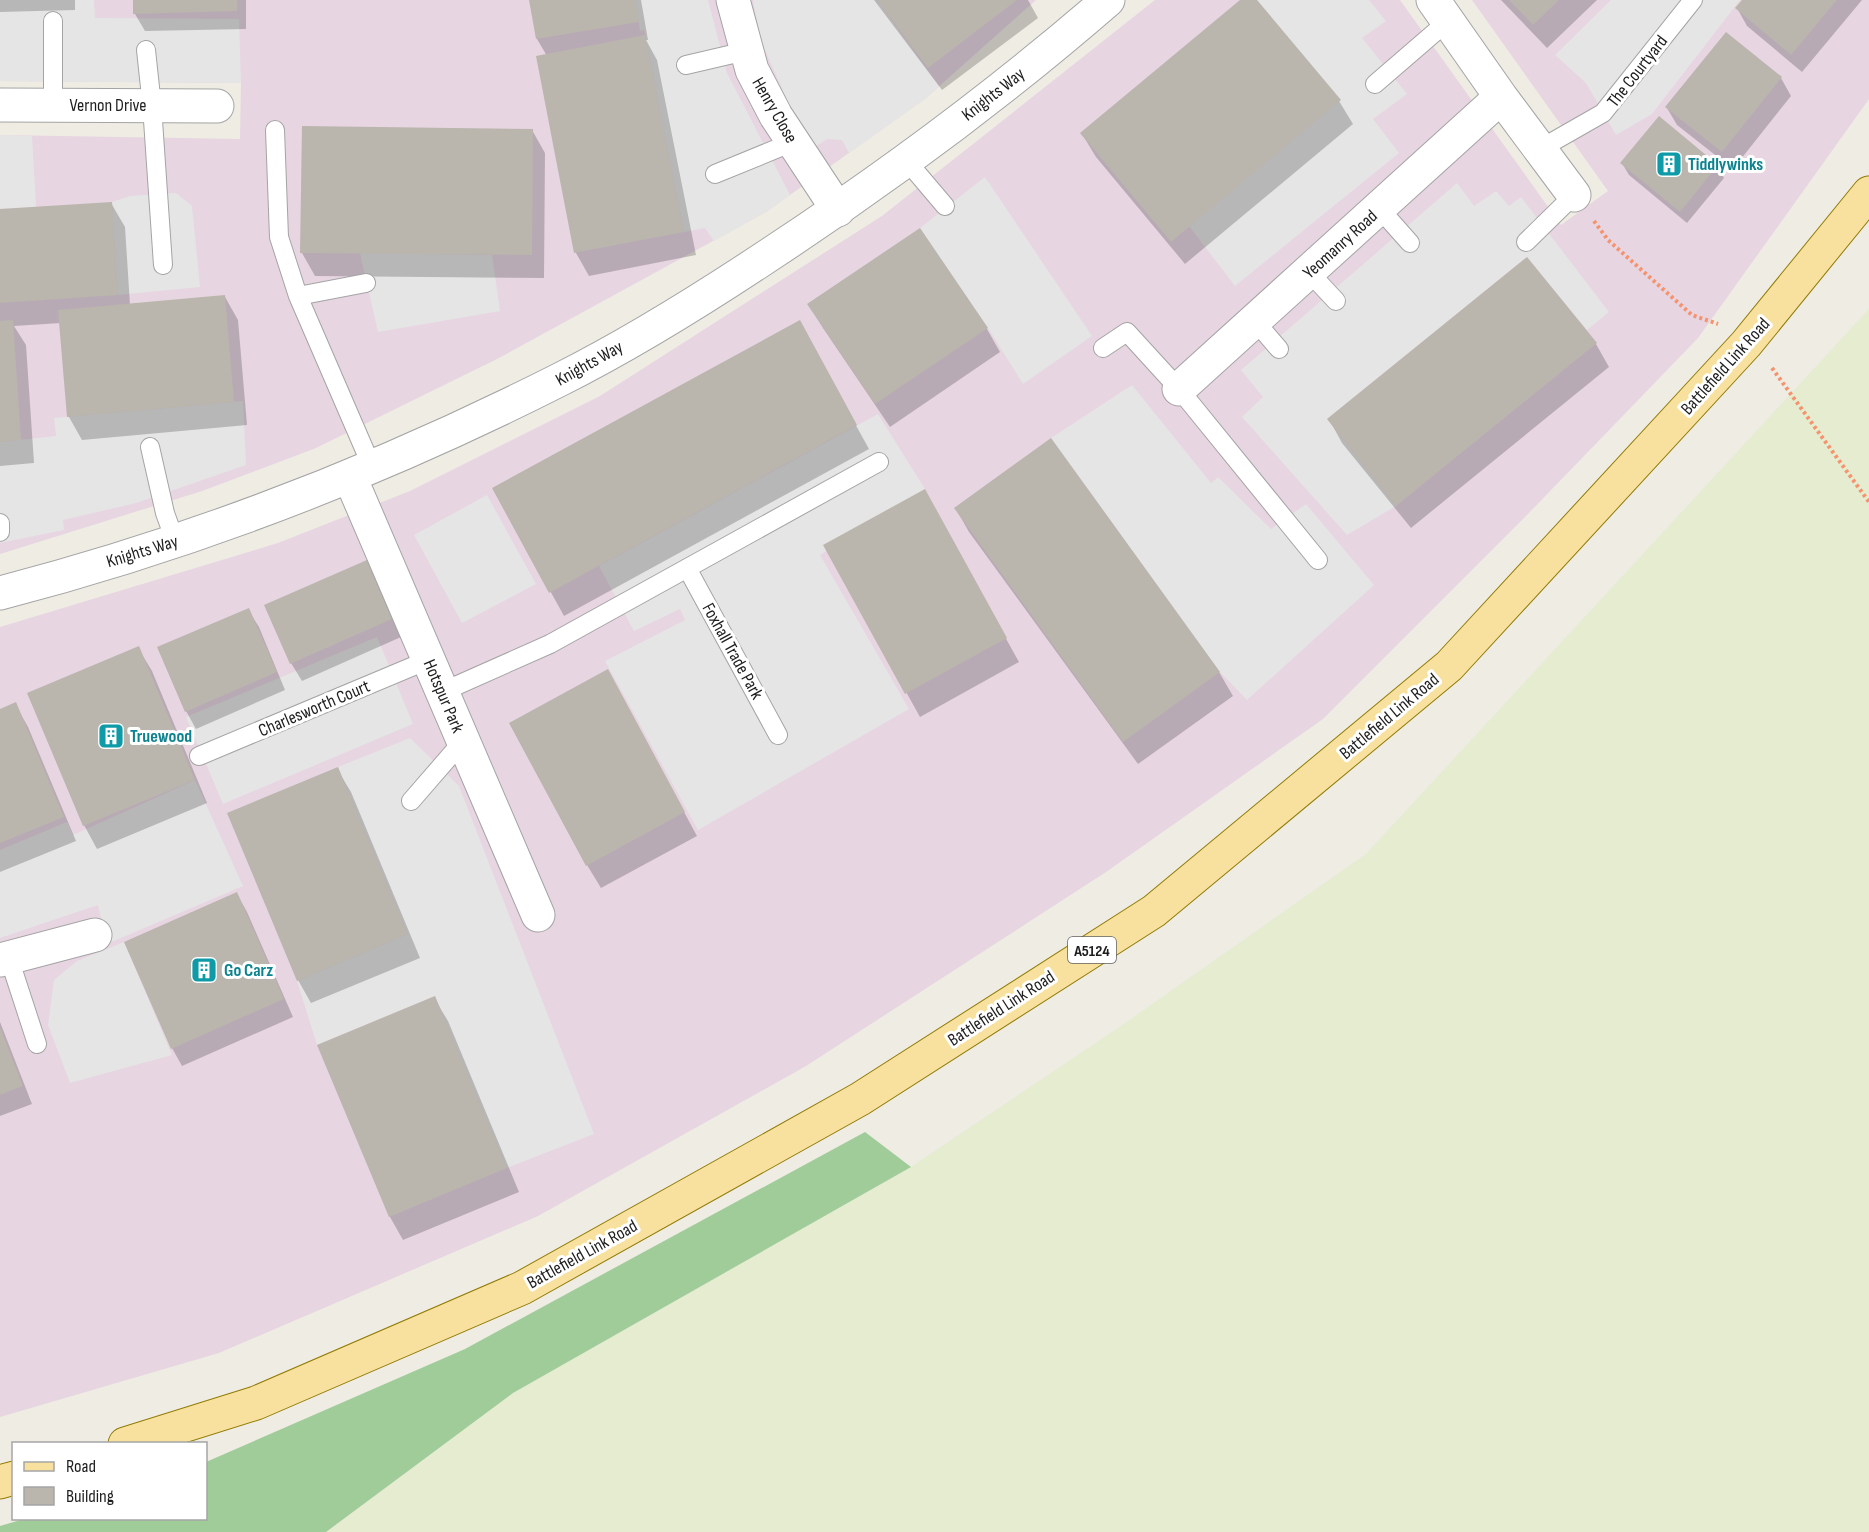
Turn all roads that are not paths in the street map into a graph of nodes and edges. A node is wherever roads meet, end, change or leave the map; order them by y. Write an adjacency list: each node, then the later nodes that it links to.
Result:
1 (733, 0): 7 (street, Henry Close)
2 (1108, 0): 18 (street, Knights Way)
3 (1693, 0): 17 (lane, The Courtyard)
4 (1440, 11): 9 (lane); 10 (street)
5 (53, 21): 12 (lane)
6 (146, 50): 13 (lane)
7 (746, 51): 8 (lane); 16 (street, Henry Close)
8 (686, 65)
9 (1375, 84)
10 (1501, 98): 17 (street); 23 (street, Yeomanry Road)
11 (0, 105): 12 (street, Vernon Drive)
12 (53, 105): 13 (street, Vernon Drive)
13 (152, 106): 14 (street, Vernon Drive); 27 (lane)
14 (217, 106)
15 (275, 130): 30 (lane)
16 (793, 142): 19 (lane); 24 (street, Henry Close)
17 (1540, 149): 21 (street)
18 (906, 160): 22 (lane); 24 (street, Knights Way)
19 (715, 174)
20 (1869, 193): 55 (main road, Battlefield Link Road / A5124)
21 (1575, 195): 25 (lane)
22 (945, 206)
23 (1379, 208): 26 (lane); 28 (street, Yeomanry Road)
24 (838, 210): 38 (street, Knights Way)
25 (1526, 242)
26 (1410, 243)
27 (163, 266)
28 (1309, 272): 31 (lane); 32 (street, Yeomanry Road)
29 (366, 283): 30 (lane)
30 (298, 297): 38 (lane)
31 (1336, 301)
32 (1255, 321): 34 (lane); 35 (street, Yeomanry Road)
33 (1103, 348): 35 (lane)
34 (1279, 350)
35 (1179, 389): 42 (lane)
36 (150, 447): 41 (lane)
37 (879, 462): 43 (lane)
38 (361, 472): 41 (street, Knights Way); 45 (street, Hotspur Park)
39 (0, 523): 40 (lane)
40 (0, 532)
41 (175, 541): 44 (street, Knights Way)
42 (1318, 560)
43 (687, 567): 46 (lane); 47 (lane, Foxhall Trade Park)
44 (0, 593)
45 (428, 660): 46 (street, Hotspur Park); 49 (lane, Charlesworth Court)
46 (442, 692): 48 (street, Hotspur Park)
47 (778, 735)
48 (463, 741): 50 (lane); 51 (street, Hotspur Park)
49 (199, 756)
50 (411, 801)
51 (538, 915)
52 (95, 935): 53 (street)
53 (4, 959): 54 (lane)
54 (37, 1044)
55 (128, 1442)

